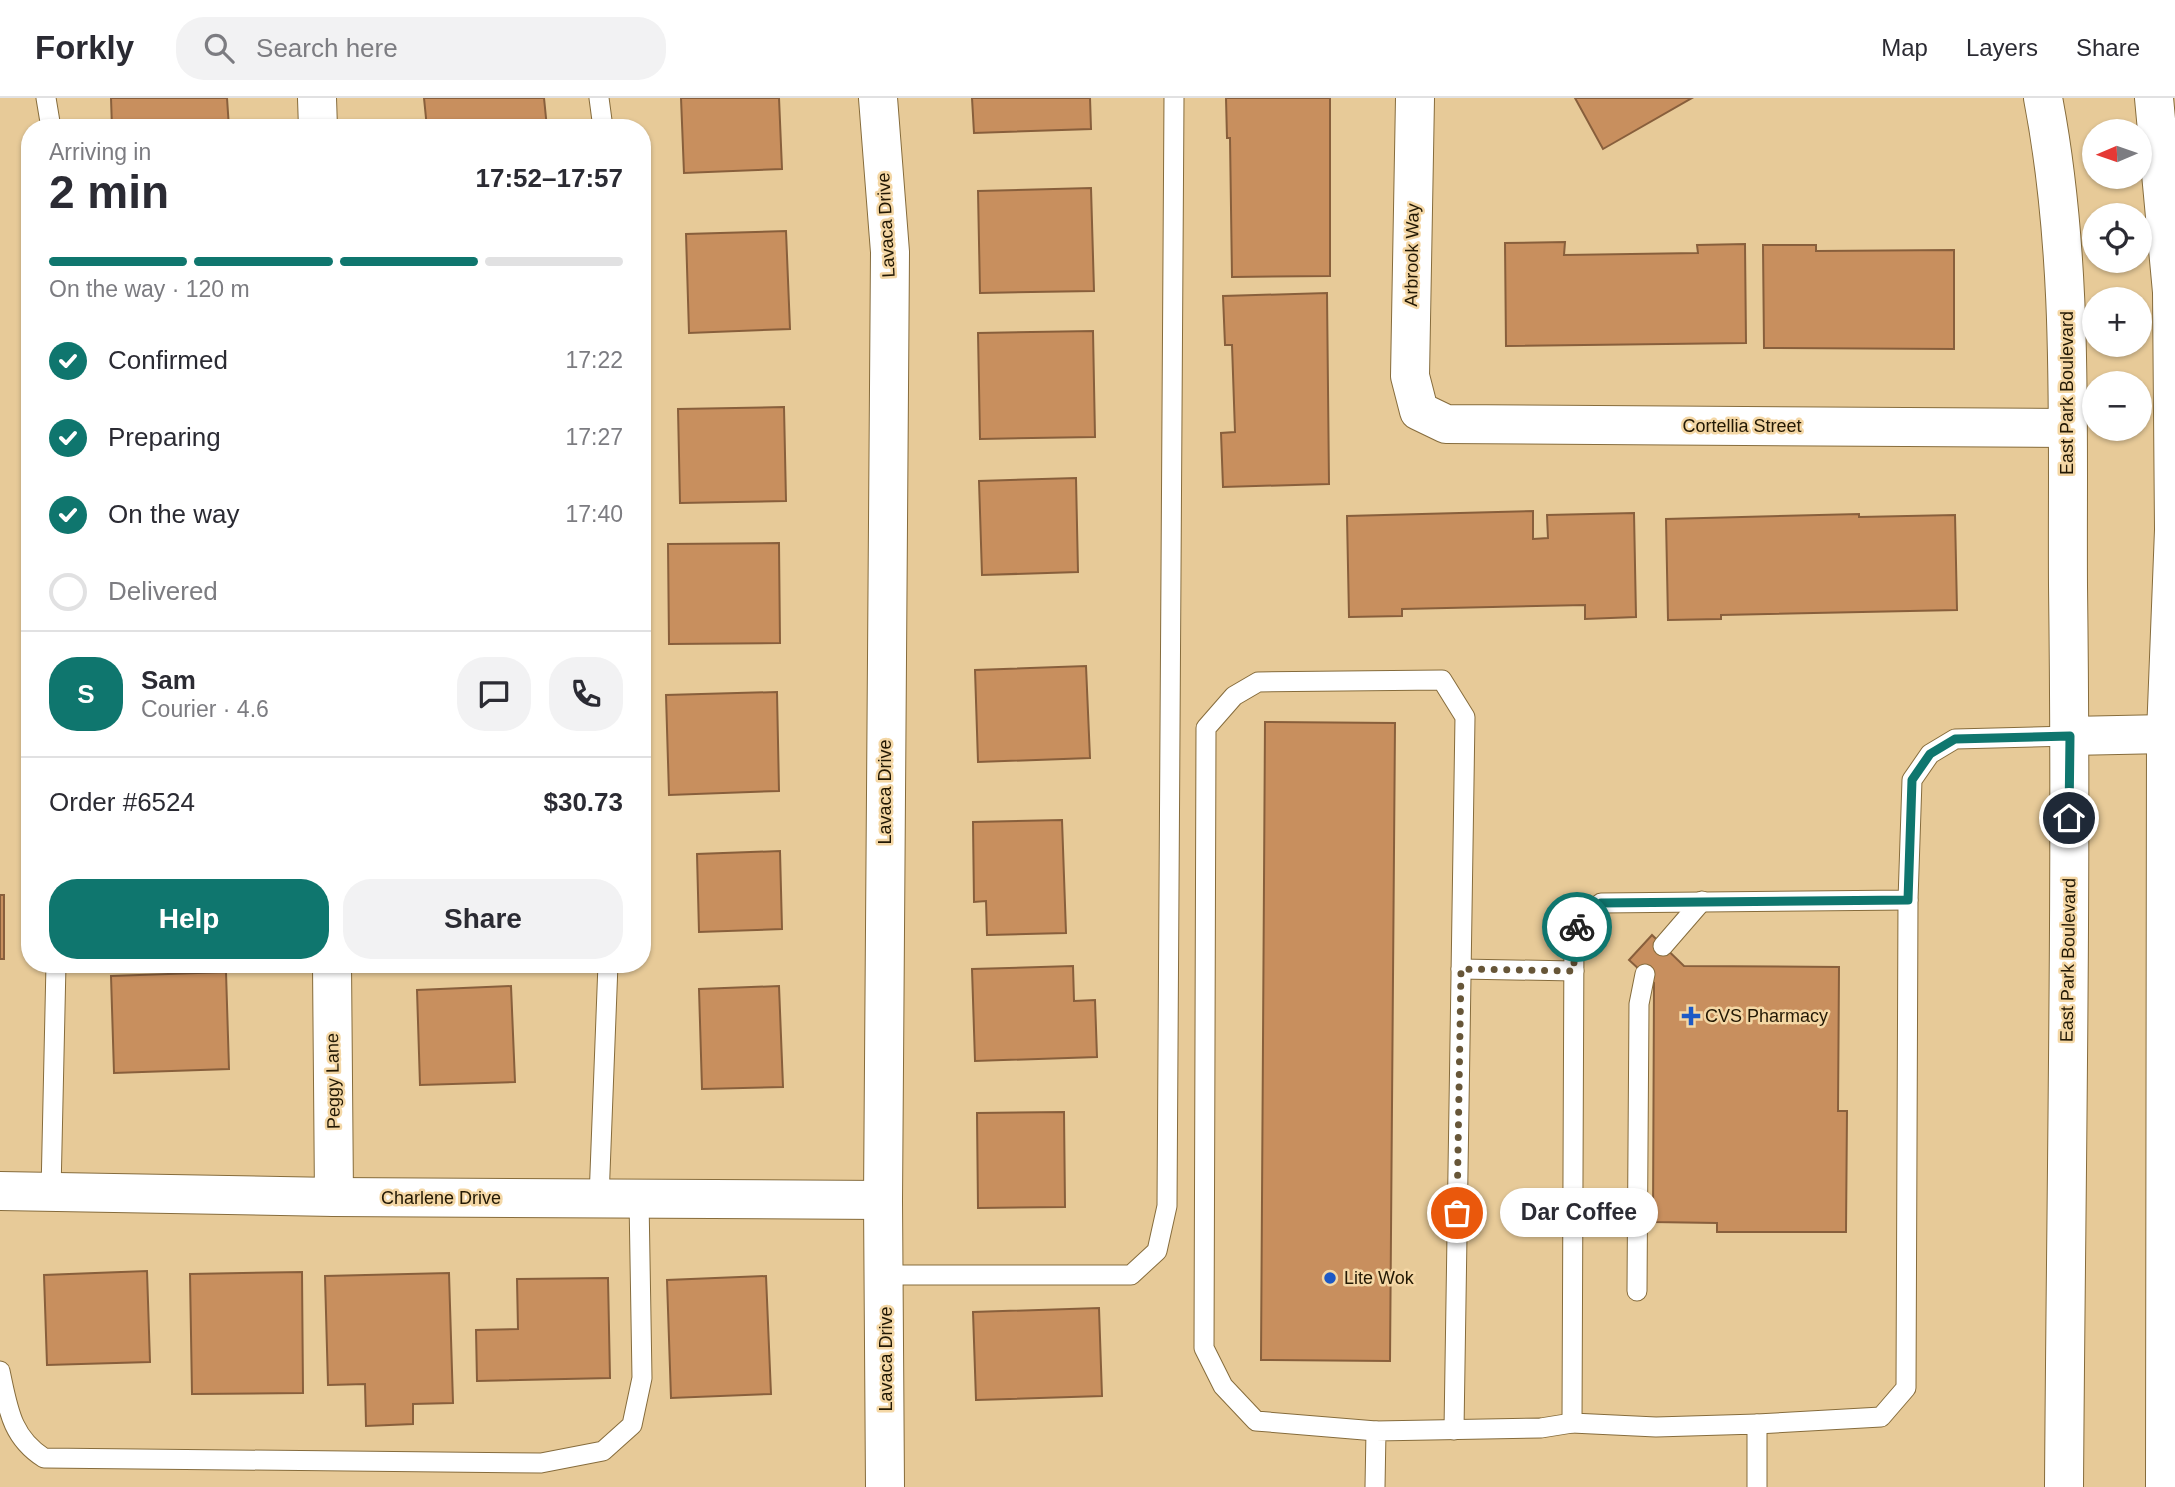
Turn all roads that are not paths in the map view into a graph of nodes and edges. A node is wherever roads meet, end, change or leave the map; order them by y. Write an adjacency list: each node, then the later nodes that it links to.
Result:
1 (46, 98): 9 (lane)
2 (317, 98): 10 (street)
3 (599, 98): 11 (lane)
4 (878, 98): 32 (street, Lavaca Drive)
5 (1174, 98): 33 (lane)
6 (1415, 98): 13 (street, Arbrook Way)
7 (2043, 98): 14 (street, East Park Boulevard)
8 (2154, 98): 12 (street)
9 (50, 119)
10 (318, 119)
11 (602, 119)
12 (2174, 281): 15 (street)
13 (1419, 411): 14 (street, Cortellia Street)
14 (2067, 428): 16 (street, East Park Boulevard)
15 (2171, 734): 16 (street); 26 (street)
16 (2070, 736): 17 (lane); 43 (street, East Park Boulevard)
17 (1908, 900): 18 (lane); 37 (lane)
18 (1702, 901): 19 (lane); 21 (lane)
19 (1663, 946)
20 (1461, 969): 21 (lane); 38 (lane); 39 (lane)
21 (1574, 971): 36 (lane)
22 (56, 973): 28 (lane)
23 (332, 973): 29 (street, Peggy Lane)
24 (608, 973): 30 (lane)
25 (1645, 974): 34 (lane)
26 (2170, 1104): 44 (street)
27 (0, 1191): 28 (street, Charlene Drive)
28 (51, 1192): 29 (street, Charlene Drive)
29 (334, 1198): 30 (street, Charlene Drive)
30 (599, 1199): 31 (street, Charlene Drive)
31 (639, 1199): 32 (street, Charlene Drive); 35 (lane)
32 (883, 1200): 33 (street, Lavaca Drive)
33 (885, 1275): 40 (street, Lavaca Drive)
34 (1637, 1291)
35 (0, 1371)
36 (1572, 1423): 37 (lane); 38 (lane)
37 (1757, 1424): 42 (lane)
38 (1454, 1430): 39 (lane)
39 (1376, 1431): 41 (lane)
40 (886, 1487)
41 (1375, 1487)
42 (1757, 1487)
43 (2064, 1487)
44 (2165, 1487)

